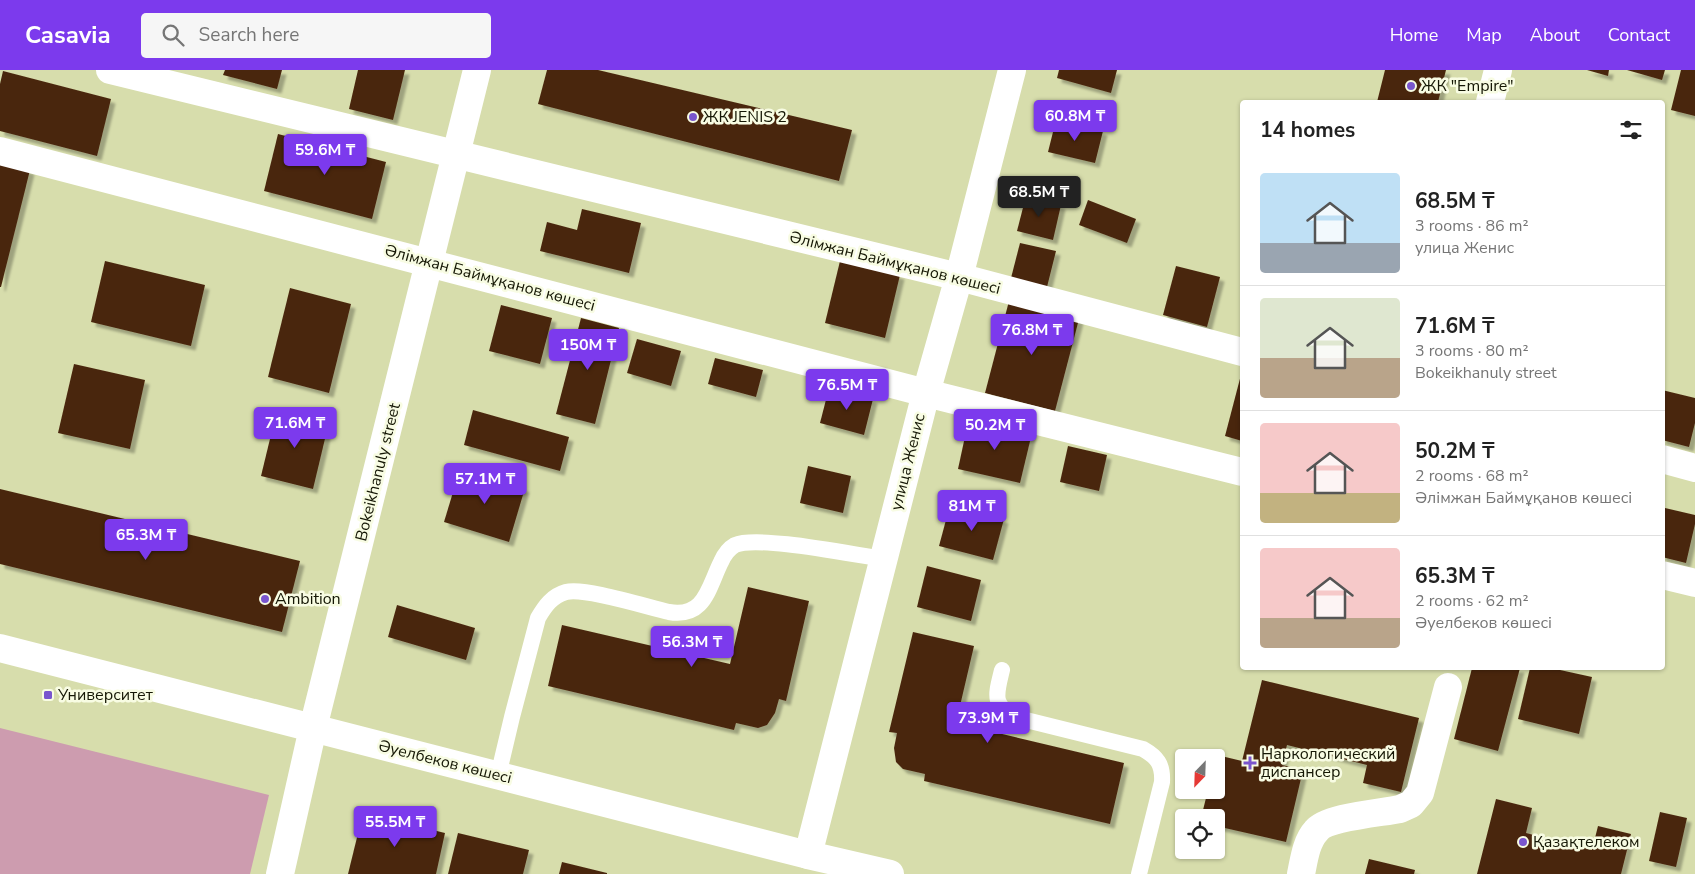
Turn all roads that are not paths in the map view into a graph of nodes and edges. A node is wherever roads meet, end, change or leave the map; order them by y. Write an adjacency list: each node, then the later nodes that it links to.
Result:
1 (110, 70): 7 (street, Әлімжан Баймұқанов көшесі)
2 (477, 70): 7 (street, Bokeikhanuly street)
3 (1012, 70): 9 (street, улица Женис)
4 (1498, 70): 5 (street)
5 (1490, 100)
6 (0, 151): 8 (street, Әлімжан Баймұқанов көшесі)
7 (456, 156): 8 (street, Bokeikhanuly street); 9 (street, Әлімжан Баймұқанов көшесі)
8 (430, 262): 11 (street, Әлімжан Баймұқанов көшесі); 21 (street, Bokeikhanuly street)
9 (958, 277): 10 (street, Әлімжан Баймұқанов көшесі); 11 (street, улица Женис)
10 (1240, 351)
11 (926, 393): 14 (street, Әлімжан Баймұқанов көшесі); 15 (street, улица Женис)
12 (1665, 461): 13 (street)
13 (1695, 468)
14 (1240, 472)
15 (884, 559): 22 (lane); 23 (street, улица Женис)
16 (1665, 576): 17 (street)
17 (1695, 583)
18 (0, 648): 21 (street, Әуелбеков көшесі)
19 (1002, 670): 27 (lane)
20 (1448, 687): 28 (street)
21 (313, 728): 22 (street, Әуелбеков көшесі); 25 (street, Bokeikhanuly street)
22 (498, 776): 23 (street, Әуелбеков көшесі)
23 (808, 855): 24 (street, Әуелбеков көшесі)
24 (844, 869): 26 (street, Әуелбеков көшесі)
25 (280, 874)
26 (890, 874)
27 (1139, 874)
28 (1300, 874)

